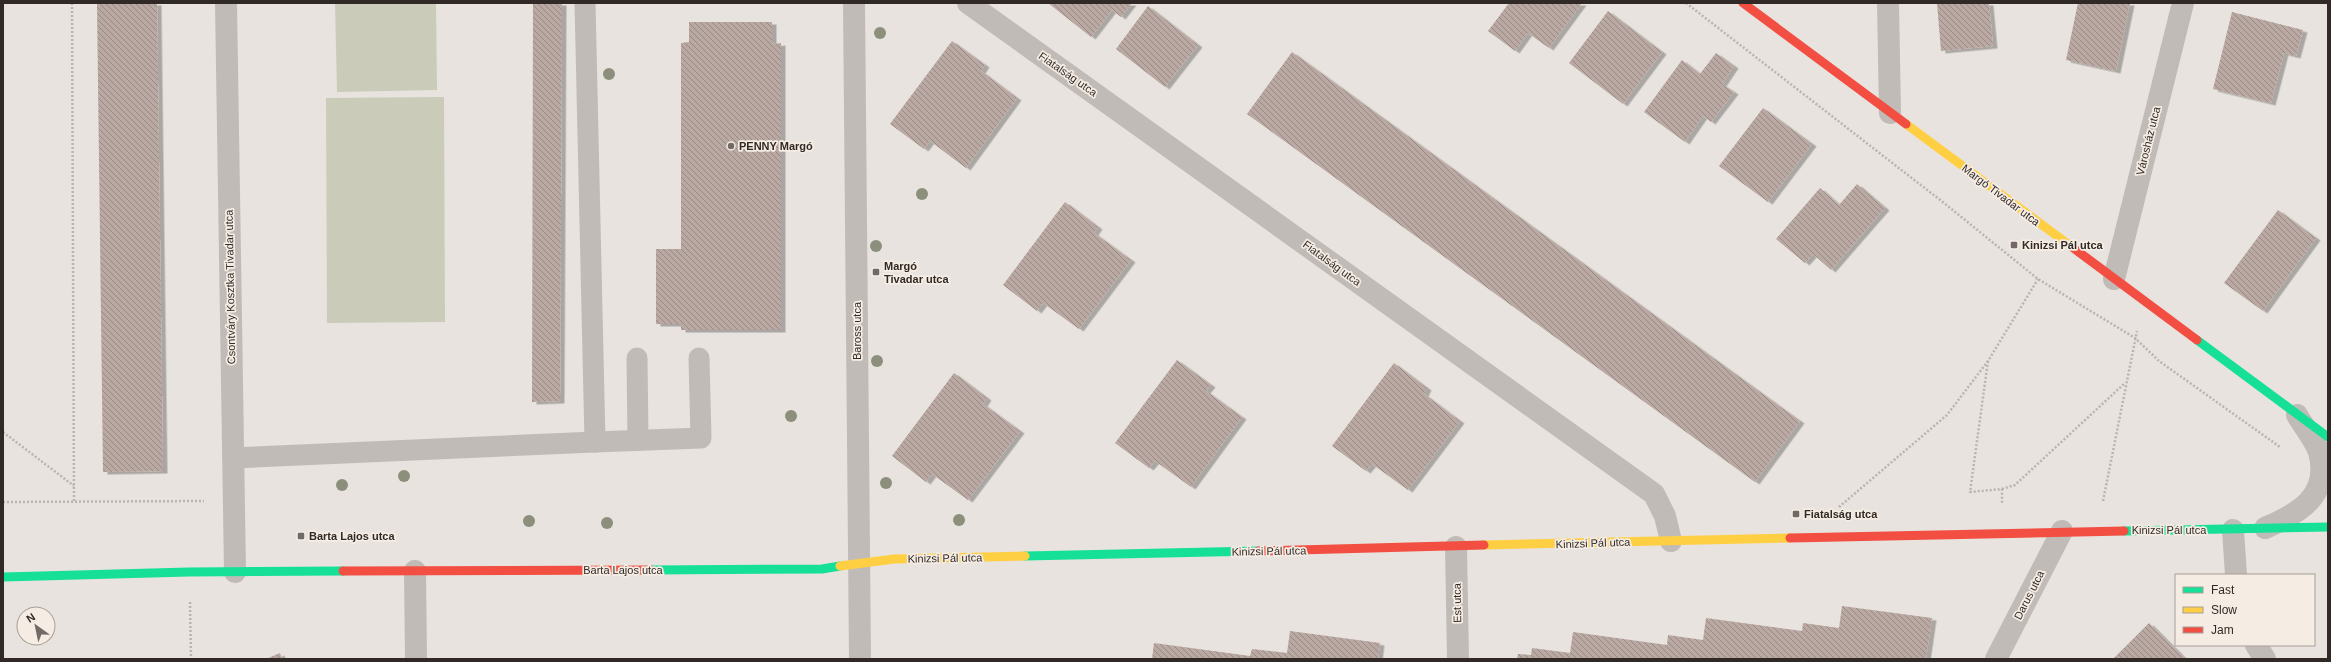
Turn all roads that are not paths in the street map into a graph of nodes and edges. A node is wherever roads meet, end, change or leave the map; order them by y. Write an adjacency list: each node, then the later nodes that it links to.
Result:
1 (226, 3): 16 (street, Csontváry Kosztka Tivadar utca)
2 (585, 3): 15 (lane)
3 (854, 3): 23 (street, Baross utca)
4 (968, 3): 21 (street, Fiatalság utca)
5 (1743, 3): 8 (street, Margó Tivadar utca)
6 (1888, 3): 8 (street)
7 (2183, 3): 9 (street, Városház utca)
8 (1890, 113): 9 (street, Margó Tivadar utca)
9 (2114, 279): 12 (street, Margó Tivadar utca)
10 (637, 358): 14 (lane)
11 (700, 358): 14 (lane)
12 (2297, 415): 13 (street, Margó Tivadar utca); 18 (street, Margó Tivadar utca)
13 (2328, 437)
14 (638, 440): 15 (lane)
15 (595, 442): 16 (lane)
16 (233, 458): 25 (street, Csontváry Kosztka Tivadar utca)
17 (2328, 527): 18 (street, Kinizsi Pál utca)
18 (2265, 528): 19 (street, Kinizsi Pál utca)
19 (2233, 530): 20 (street, Kinizsi Pál utca); 26 (street)
20 (2062, 531): 21 (street, Kinizsi Pál utca); 32 (street, Darus utca)
21 (1671, 541): 22 (street, Kinizsi Pál utca)
22 (1456, 547): 23 (street, Kinizsi Pál utca); 31 (street, Est utca)
23 (859, 565): 24 (street, Barta Lajos utca); 30 (street, Baross utca)
24 (415, 571): 25 (street, Barta Lajos utca); 29 (street)
25 (235, 572): 27 (street, Barta Lajos utca)
26 (2236, 574)
27 (3, 577)
28 (2257, 646): 33 (street)
29 (416, 659)
30 (860, 659)
31 (1458, 659)
32 (1996, 659)
33 (2266, 659)

